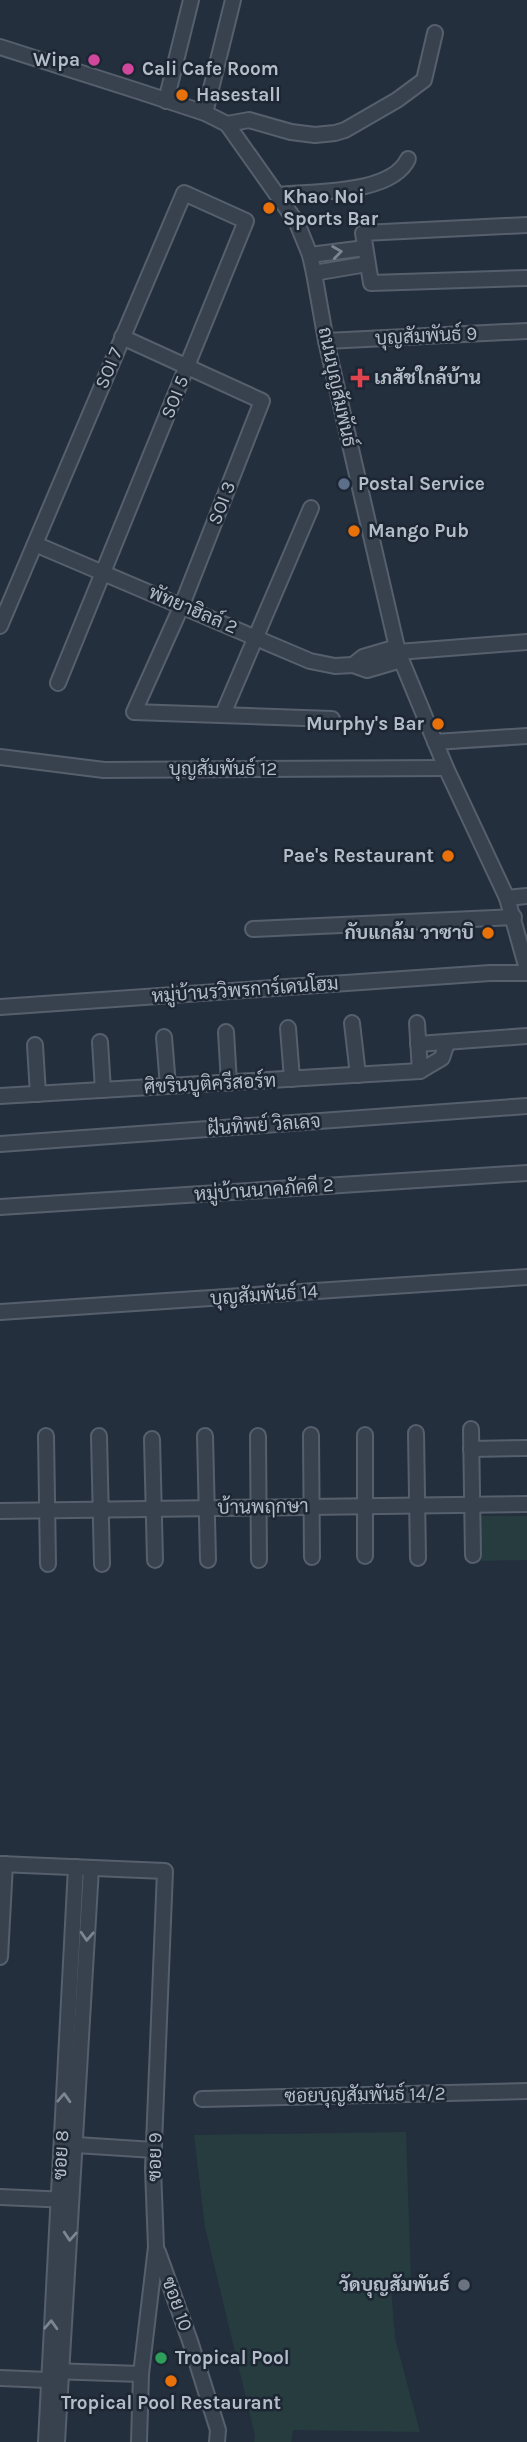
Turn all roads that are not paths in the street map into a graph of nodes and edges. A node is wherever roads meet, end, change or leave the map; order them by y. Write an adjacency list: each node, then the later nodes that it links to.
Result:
1 (191, 0): 5 (street)
2 (233, 0): 6 (street)
3 (435, 33): 7 (street)
4 (0, 47): 5 (street, ถนนบุญสัมพันธ์)
5 (166, 101): 6 (street, ถนนบุญสัมพันธ์)
6 (205, 113): 7 (street, ถนนบุญสัมพันธ์)
7 (227, 124): 9 (street, ถนนบุญสัมพันธ์)
8 (408, 159): 9 (street)
9 (277, 195): 13 (street, ถนนบุญสัมพันธ์)
10 (246, 222): 18 (street, SOI 7); 20 (street, SOI 5)
11 (527, 225): 12 (street)
12 (365, 248): 13 (street, one-way to 12); 14 (street)
13 (310, 256): 15 (street, ถนนบุญสัมพันธ์)
14 (368, 264): 15 (street); 16 (street)
15 (314, 273): 19 (street, ถนนบุญสัมพันธ์)
16 (527, 278)
17 (527, 331): 19 (street, บุญสัมพันธ์ 9)
18 (122, 337): 20 (street); 22 (street, SOI 7)
19 (326, 341): 28 (street, ถนนบุญสัมพันธ์)
20 (187, 366): 23 (street, SOI 5); 24 (street, SOI 3)
21 (311, 508): 26 (street)
22 (35, 544): 23 (street, พัทยาฮิลล์ 2); 25 (street, SOI 7)
23 (104, 572): 24 (street, พัทยาฮิลล์ 2); 29 (street, SOI 5)
24 (182, 605): 26 (street, พัทยาฮิลล์ 2); 30 (street, SOI 3)
25 (0, 626)
26 (257, 637): 28 (street, พัทยาฮิลล์ 2); 30 (street)
27 (527, 642): 28 (street, พัทยาฮิลล์ 2)
28 (399, 653): 33 (street, ถนนบุญสัมพันธ์)
29 (58, 683)
30 (223, 714): 31 (street)
31 (332, 719)
32 (527, 736): 33 (street)
33 (435, 742): 35 (street, ถนนบุญสัมพันธ์)
34 (0, 757): 35 (street, บุญสัมพันธ์ 12)
35 (446, 768): 37 (street, ถนนบุญสัมพันธ์)
36 (527, 896): 37 (street)
37 (507, 898): 38 (street, ถนนบุญสัมพันธ์)
38 (514, 917): 39 (street); 40 (street, ถนนบุญสัมพันธ์)
39 (253, 929)
40 (527, 971): 41 (street, หมู่บ้านรวิพรการ์เดนโฮม)
41 (0, 1007)
42 (352, 1023): 53 (street)
43 (417, 1023): 50 (street)
44 (288, 1028): 54 (street)
45 (226, 1032): 55 (street)
46 (527, 1035): 49 (street)
47 (164, 1037): 56 (street)
48 (100, 1042): 57 (street)
49 (447, 1043): 50 (street); 52 (street)
50 (418, 1044): 52 (street)
51 (35, 1045): 58 (street)
52 (420, 1071): 53 (street, ศิขรินบูติครีสอร์ท)
53 (358, 1075): 54 (street, ศิขรินบูติครีสอร์ท)
54 (292, 1079): 55 (street, ศิขรินบูติครีสอร์ท)
55 (229, 1083): 56 (street, ศิขรินบูติครีสอร์ท)
56 (168, 1086): 57 (street, ศิขรินบูติครีสอร์ท)
57 (103, 1090): 58 (street, ศิขรินบูติครีสอร์ท)
58 (38, 1094): 59 (street, ศิขรินบูติครีสอร์ท)
59 (0, 1096)
60 (527, 1105): 61 (street, ฝันทิพย์ วิลเลจ)
61 (0, 1144)
62 (527, 1173): 63 (street, หมู่บ้านนาคภัคดี 2)
63 (0, 1208)
64 (527, 1277): 65 (street, บุญสัมพันธ์ 14)
65 (0, 1312)
66 (471, 1429): 76 (street)
67 (416, 1433): 79 (street)
68 (311, 1435): 82 (street)
69 (365, 1435): 80 (street)
70 (46, 1436): 85 (street)
71 (99, 1436): 86 (street)
72 (205, 1436): 83 (street)
73 (258, 1436): 81 (street)
74 (152, 1439): 84 (street)
75 (527, 1448): 76 (street)
76 (471, 1449): 77 (street)
77 (472, 1504): 78 (street, บ้านพฤกษา); 79 (street, บ้านพฤกษา); 88 (street)
78 (527, 1504)
79 (417, 1505): 80 (street, บ้านพฤกษา); 91 (street)
80 (366, 1506): 82 (street, บ้านพฤกษา); 89 (street)
81 (259, 1507): 82 (street, บ้านพฤกษา); 83 (street, บ้านพฤกษา); 94 (street)
82 (313, 1507): 90 (street)
83 (206, 1508): 84 (street, บ้านพฤกษา); 93 (street)
84 (153, 1509): 86 (street, บ้านพฤกษา); 92 (street)
85 (46, 1510): 86 (street, บ้านพฤกษา); 87 (street, บ้านพฤกษา); 95 (street)
86 (100, 1510): 96 (street)
87 (0, 1511)
88 (473, 1555)
89 (365, 1556)
90 (313, 1557)
91 (418, 1558)
92 (155, 1560)
93 (208, 1560)
94 (259, 1560)
95 (48, 1563)
96 (102, 1564)
97 (2, 1864): 98 (street); 99 (street)
98 (83, 1867): 102 (street, ซอย 8, one-way to 102); 103 (street, ซอย 9); 105 (street, ซอย 8, one-way to 98)
99 (0, 1957)
100 (527, 2091): 101 (street, ซอยบุญสัมพันธ์ 14/2)
101 (202, 2099)
102 (76, 2145): 103 (street); 105 (street, ซอย 8)
103 (154, 2150): 106 (street, ซอย 9)
104 (0, 2197): 105 (street)
105 (66, 2200): 107 (street, ซอย 8)
106 (156, 2247): 108 (street, ซอย 9); 113 (street, ซอย 10)
107 (53, 2374): 108 (street); 109 (street); 110 (street, ซอย 8); 111 (street, ซอย 8)
108 (141, 2374): 112 (street, ซอย 9)
109 (0, 2378)
110 (46, 2442)
111 (57, 2442)
112 (139, 2442)
113 (217, 2442)

